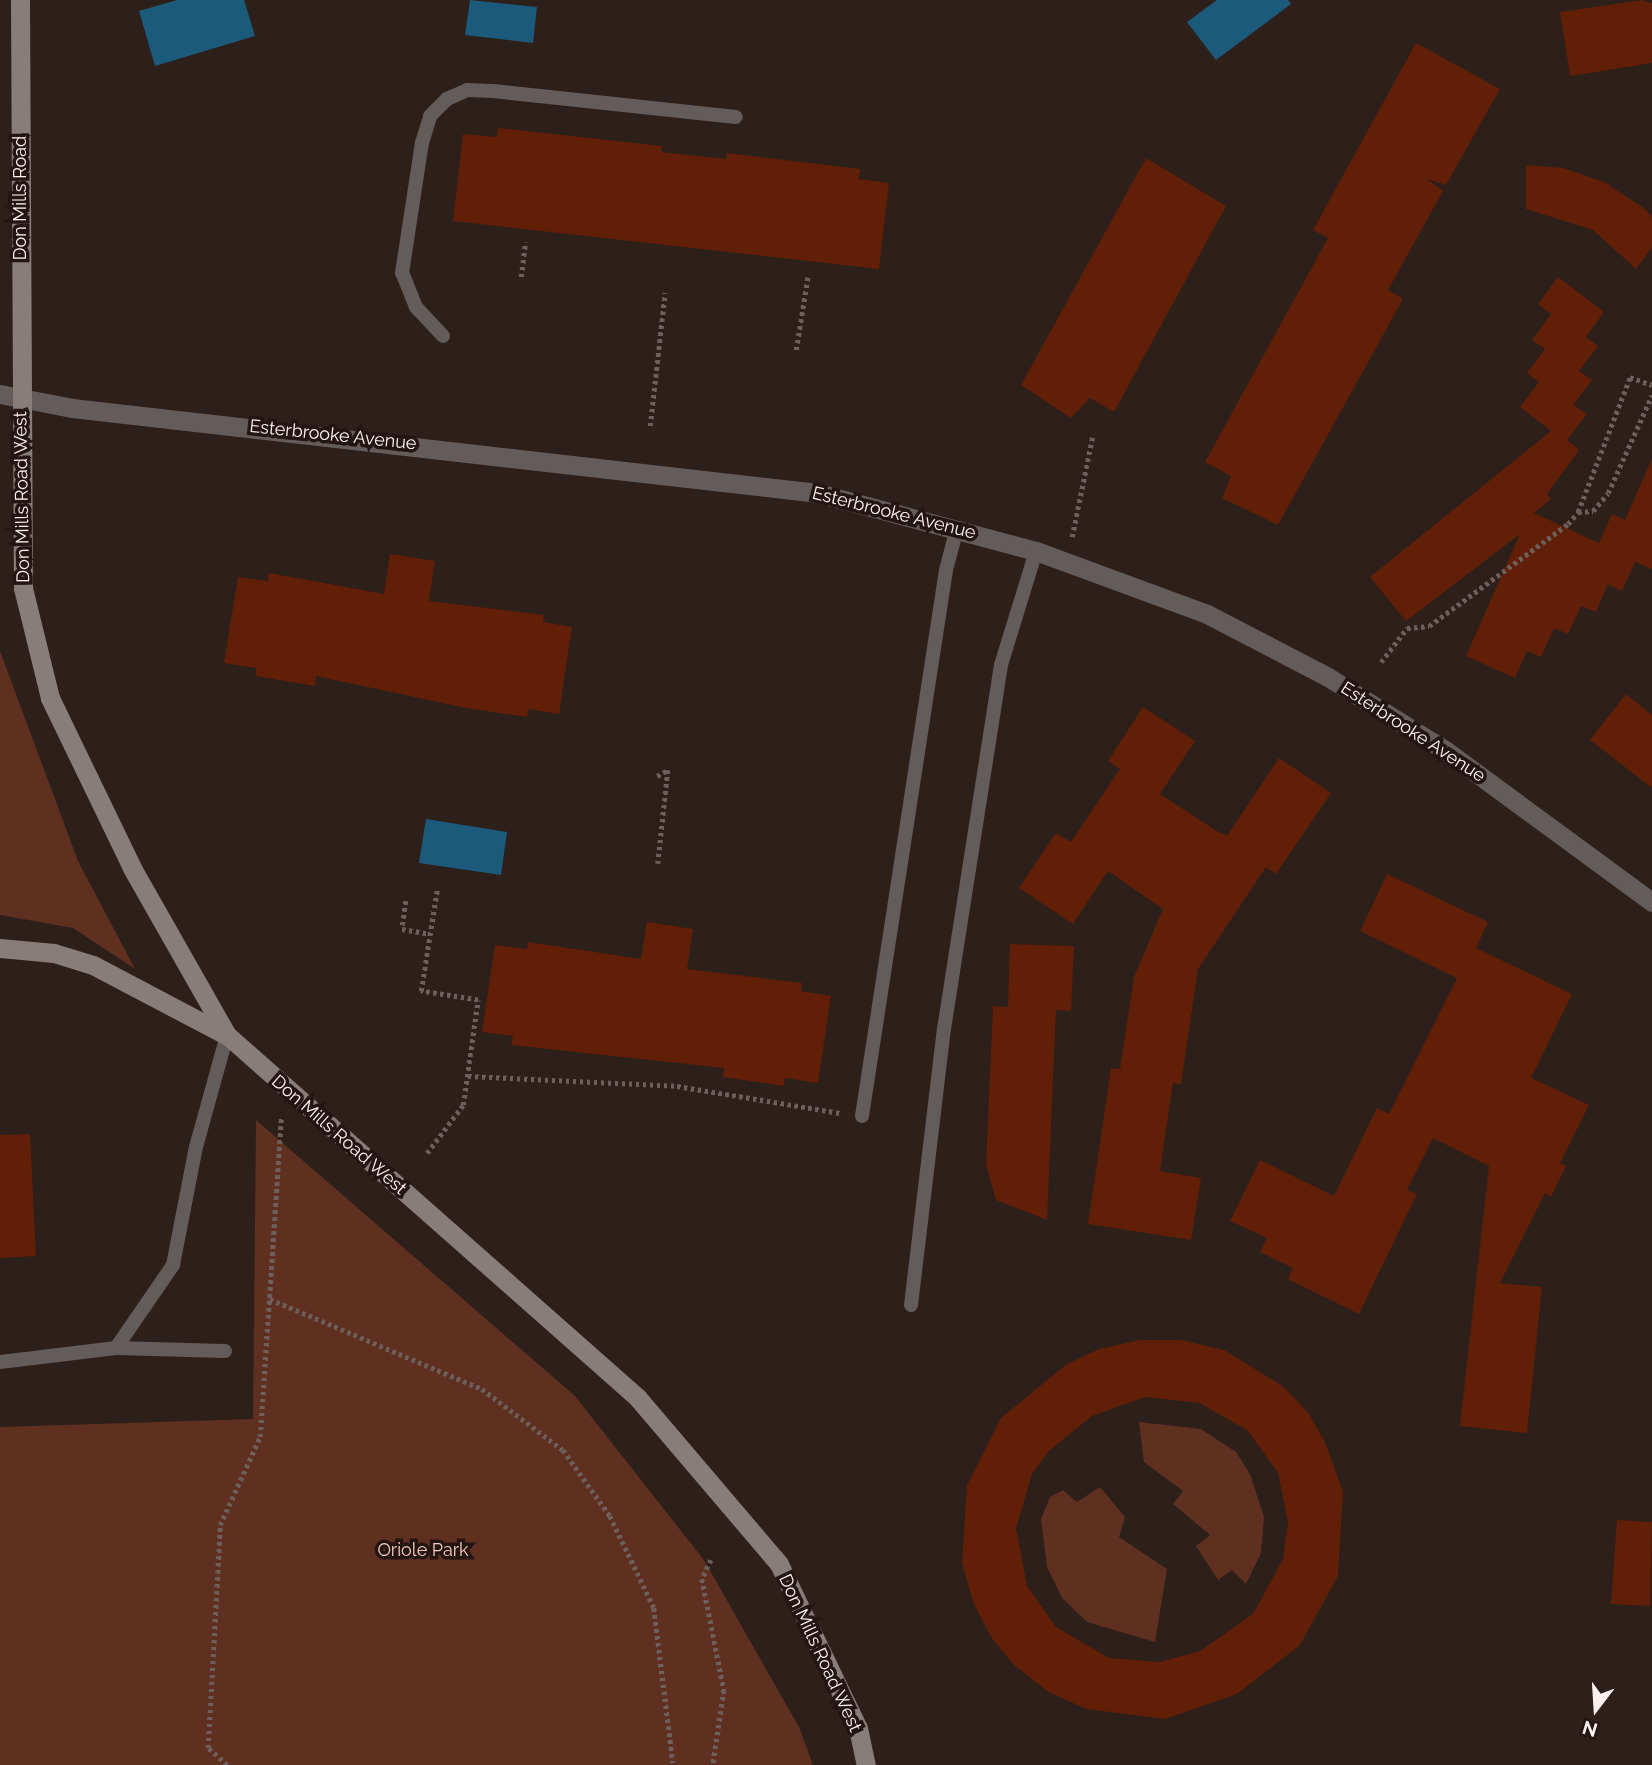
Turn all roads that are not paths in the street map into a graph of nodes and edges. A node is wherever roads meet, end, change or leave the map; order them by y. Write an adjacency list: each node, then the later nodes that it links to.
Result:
1 (20, 0): 5 (main road, Don Mills Road)
2 (736, 117): 3 (lane)
3 (443, 337)
4 (0, 394): 5 (street, Esterbrooke Avenue)
5 (20, 396): 6 (street, Esterbrooke Avenue); 10 (main road, Don Mills Road West)
6 (957, 528): 7 (street, Esterbrooke Avenue); 11 (lane)
7 (1036, 551): 8 (street, Esterbrooke Avenue); 12 (lane)
8 (1652, 902)
9 (0, 948): 10 (main road)
10 (227, 1035): 13 (lane); 16 (main road, Don Mills Road West)
11 (862, 1116)
12 (911, 1305)
13 (116, 1348): 14 (lane); 15 (lane)
14 (225, 1351)
15 (0, 1362)
16 (866, 1765)

